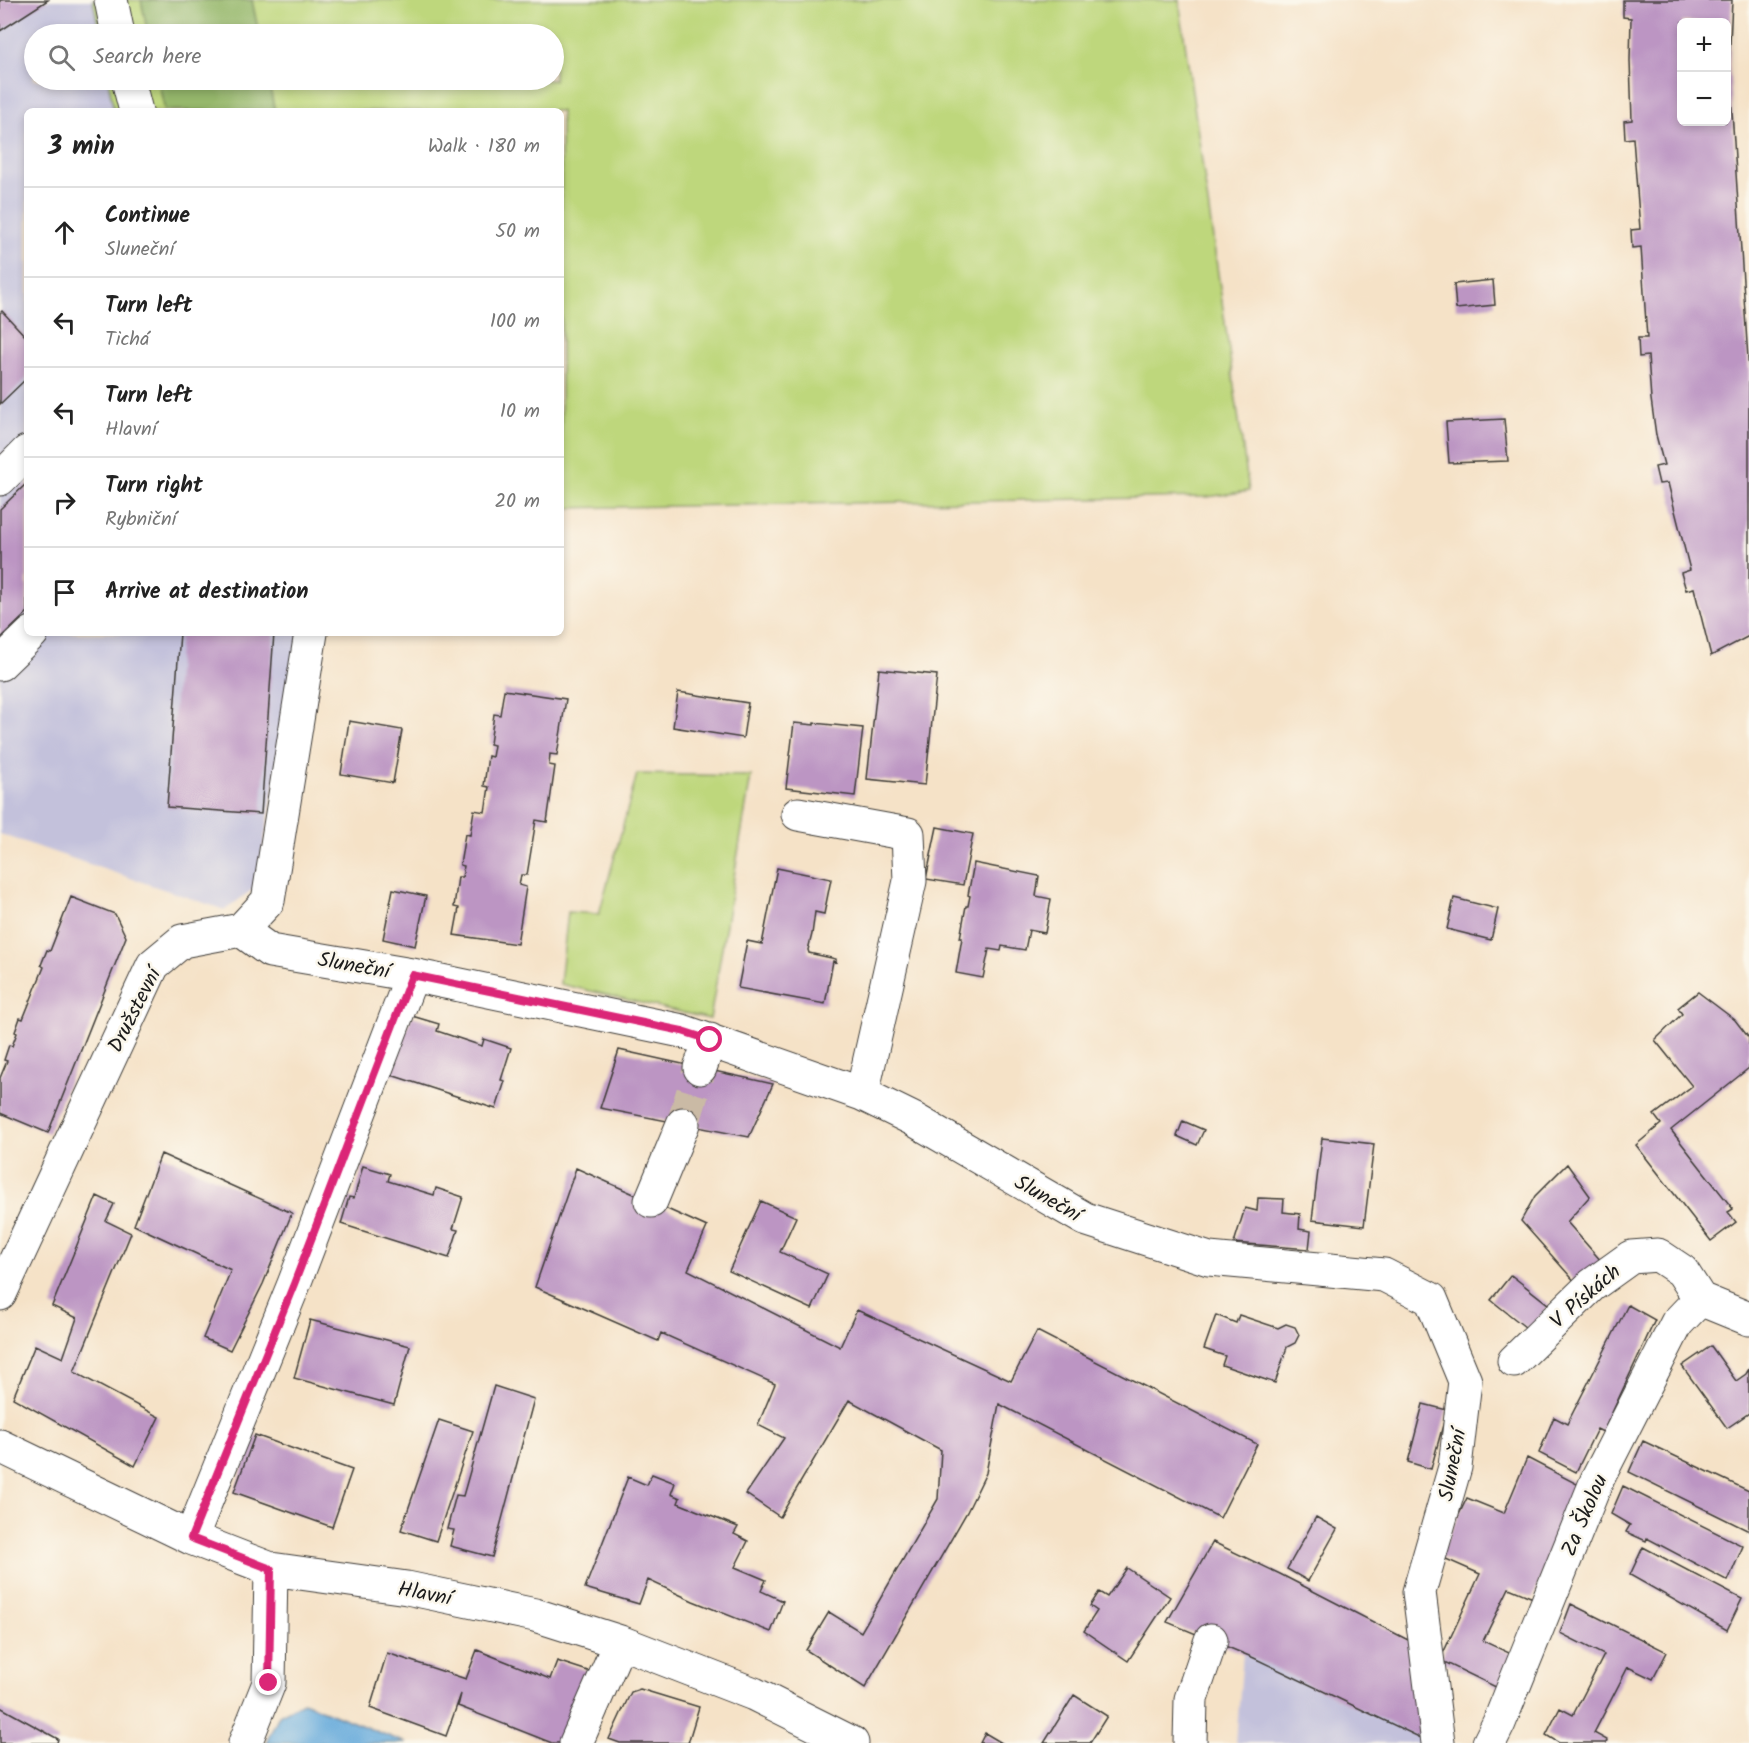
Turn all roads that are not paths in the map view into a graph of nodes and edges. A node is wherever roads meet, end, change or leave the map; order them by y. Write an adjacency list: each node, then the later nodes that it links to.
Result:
1 (111, 0): 2 (street)
2 (116, 24)
3 (130, 90): 4 (street)
4 (134, 108)
5 (24, 456): 6 (street)
6 (0, 479)
7 (29, 636): 9 (street)
8 (311, 636): 11 (street)
9 (0, 664)
10 (798, 814): 13 (street)
11 (241, 930): 12 (street, Sluneční); 16 (street, Družstevní)
12 (412, 975): 13 (street, Sluneční); 21 (street)
13 (862, 1094): 29 (street, Sluneční)
14 (683, 1124): 15 (street)
15 (651, 1201)
16 (5, 1269)
17 (1700, 1299): 18 (street); 19 (street, V Pískách); 30 (street, Za Školou)
18 (1749, 1319)
19 (1515, 1361)
20 (0, 1446): 21 (street, Hlavní)
21 (191, 1538): 22 (street, Hlavní)
22 (271, 1569): 24 (street, Hlavní); 25 (street)
23 (1211, 1640): 28 (street)
24 (620, 1642): 26 (street); 27 (street, Hlavní)
25 (245, 1743)
26 (576, 1743)
27 (852, 1743)
28 (1190, 1743)
29 (1438, 1743)
30 (1489, 1743)

